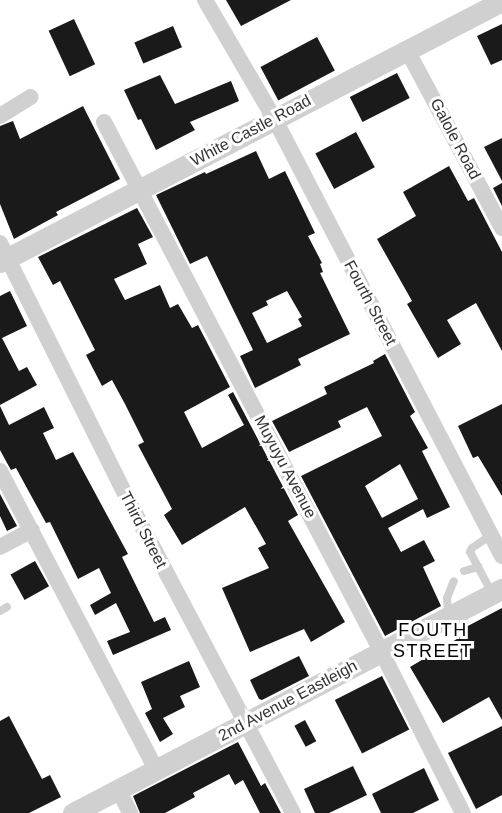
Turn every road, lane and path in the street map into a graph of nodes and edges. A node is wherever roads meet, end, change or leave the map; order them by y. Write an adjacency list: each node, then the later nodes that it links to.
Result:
1 (205, 0): 6 (street, Fourth Street)
2 (502, 1): 3 (street, White Castle Road)
3 (407, 50): 6 (street, White Castle Road); 9 (street, Galole Road)
4 (31, 97): 5 (street)
5 (0, 116)
6 (274, 118): 8 (street, White Castle Road); 13 (street, Fourth Street)
7 (104, 123): 8 (street, Muyuyu Avenue)
8 (140, 190): 10 (street, White Castle Road); 21 (street, Muyuyu Avenue)
9 (502, 228)
10 (2, 254): 22 (street, Third Street)
11 (0, 472): 12 (street)
12 (32, 530): 14 (street); 23 (street)
13 (491, 535): 15 (street, Fourth Street); 16 (lane)
14 (0, 547)
15 (502, 556)
16 (478, 567): 17 (lane); 19 (lane)
17 (464, 571)
18 (454, 581): 20 (lane)
19 (497, 591): 20 (street, 2nd Avenue Eastleigh)
20 (448, 616): 21 (street, 2nd Avenue Eastleigh)
21 (381, 651): 22 (street, 2nd Avenue Eastleigh); 28 (street, Muyuyu Avenue)
22 (244, 724): 23 (street, 2nd Avenue Eastleigh); 27 (street, Third Street)
23 (157, 771): 24 (street, 2nd Avenue Eastleigh)
24 (118, 789): 25 (street, 2nd Avenue Eastleigh); 26 (street)
25 (73, 813)
26 (130, 813)
27 (293, 813)
28 (463, 813)

